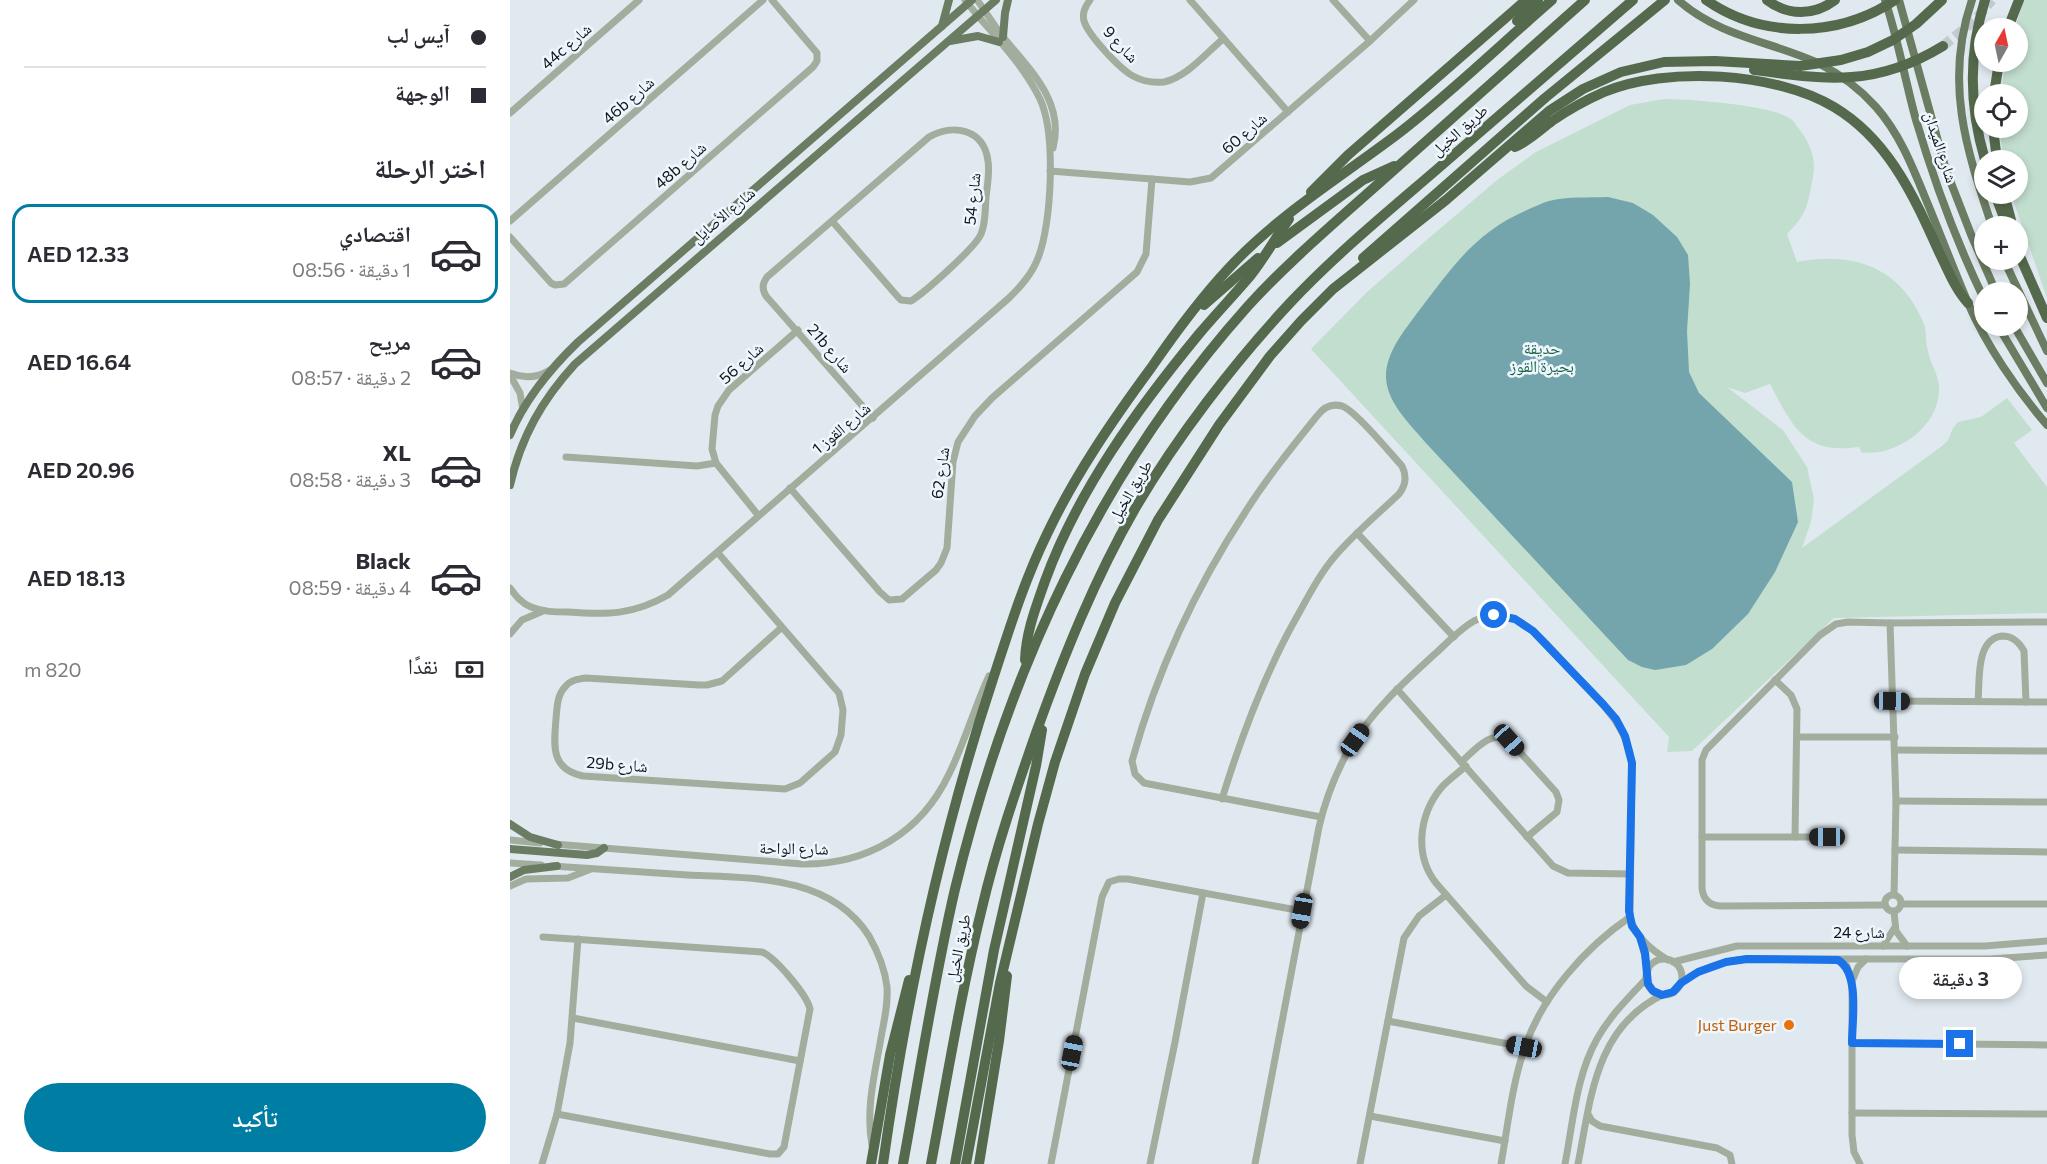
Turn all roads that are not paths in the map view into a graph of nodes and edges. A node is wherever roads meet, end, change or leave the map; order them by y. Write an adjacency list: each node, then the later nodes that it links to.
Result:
1 (639, 0): 37 (street, 44c شارع)
2 (764, 0): 46 (street, 46b شارع)
3 (772, 0): 48 (street, 48b شارع)
4 (948, 0): 30 (main road)
5 (996, 0): 28 (main road, شارع الأصايل)
6 (1008, 0): 31 (main road)
7 (1090, 0): 32 (street, شارع 9)
8 (1191, 0): 32 (street)
9 (1333, 0): 33 (street)
10 (1414, 0): 33 (street, شارع 60)
11 (1526, 0): 87 (highway)
12 (1538, 0): 41 (highway)
13 (1552, 0): 41 (highway)
14 (1586, 0): 42 (highway, طريق الخيل)
15 (1633, 0): 94 (highway, طريق الخيل)
16 (1665, 0): 51 (highway)
17 (1678, 0): 55 (main road)
18 (1706, 0): 22 (highway)
19 (1767, 0): 20 (highway)
20 (1835, 0)
21 (1885, 0): 52 (main road, شارع الميدان)
22 (1897, 0): 53 (main road, شارع الميدان)
23 (1942, 0): 36 (highway)
24 (1972, 0): 45 (main road)
25 (1985, 0): 39 (highway)
26 (2019, 0): 29 (highway)
27 (970, 1): 28 (street, شارع القوز 1); 30 (main road, شارع الأصايل)
28 (981, 13): 31 (street, شارع القوز 1); 34 (main road, شارع الأصايل)
29 (2012, 18)
30 (942, 26): 62 (main road, شارع الأصايل)
31 (1001, 39): 34 (main road); 43 (street, شارع القوز 1)
32 (1223, 39): 38 (street)
33 (1370, 41): 38 (street, شارع 60)
34 (947, 42): 72 (main road, شارع الأصايل)
35 (1943, 46): 36 (highway)
36 (1694, 61): 40 (highway)
37 (510, 112)
38 (1288, 112): 44 (street, شارع 60)
39 (1983, 150)
40 (1503, 151): 51 (highway); 55 (highway)
41 (1371, 154): 57 (highway)
42 (1400, 164): 57 (highway); 87 (highway, طريق الخيل)
43 (1050, 171): 44 (street, شارع 60); 67 (street, شارع القوز 1)
44 (1152, 179): 73 (street, شارع 62)
45 (1989, 216)
46 (510, 221)
47 (832, 221): 47 (street, شارع 54); 54 (street, شارع 54)
48 (510, 237)
49 (2009, 270): 61 (main road)
50 (2026, 270): 56 (highway)
51 (1350, 275): 135 (highway)
52 (1977, 282)
53 (1992, 282)
54 (766, 296): 58 (street, 21b شارع)
55 (1968, 303): 68 (main road)
56 (2047, 318)
57 (1185, 319): 86 (highway)
58 (798, 330): 67 (street, 21b شارع); 71 (street, شارع 56)
59 (2004, 336): 65 (main road)
60 (2020, 336): 64 (main road)
61 (2047, 351)
62 (552, 368): 63 (street); 66 (main road, شارع الأصايل)
63 (510, 374): 66 (street)
64 (2047, 383)
65 (2047, 408)
66 (523, 410): 69 (main road, شارع الأصايل)
67 (873, 418): 73 (street, شارع القوز 1)
68 (2047, 425)
69 (510, 435)
70 (566, 457): 71 (street)
71 (716, 463): 74 (street)
72 (510, 484)
73 (790, 488): 74 (street, شارع القوز 1)
74 (758, 515): 76 (street, شارع القوز 1)
75 (1357, 533): 85 (street); 100 (street); 100 (street)
76 (718, 553): 78 (street, شارع القوز 1); 82 (street, 29b شارع)
77 (510, 588): 78 (street, شارع القوز 1)
78 (543, 611): 83 (street)
79 (2047, 622): 81 (street)
80 (1890, 623): 81 (street); 88 (street); 90 (street)
81 (2006, 623): 84 (street)
82 (781, 628): 82 (street, 29b شارع)
83 (510, 634)
84 (2006, 636): 91 (street); 92 (street)
85 (1454, 637): 89 (street); 118 (street)
86 (1001, 656): 111 (street, شارع الواحة); 136 (highway)
87 (1025, 673): 165 (highway, طريق الخيل)
88 (1775, 680): 95 (street); 106 (street)
89 (1397, 689): 99 (street); 103 (street)
90 (1892, 701): 91 (street); 96 (street)
91 (1978, 701): 92 (street)
92 (2026, 702): 93 (street)
93 (2047, 702)
94 (1045, 709): 166 (highway, طريق الخيل); 167 (highway)
95 (1797, 737): 96 (street); 107 (street)
96 (1895, 737): 97 (street)
97 (1895, 750): 98 (street); 101 (street)
98 (2047, 751)
99 (1463, 764): 105 (street); 105 (street); 122 (street)
100 (1222, 799): 103 (street)
101 (1896, 801): 102 (street); 113 (street)
102 (2047, 802)
103 (1321, 817): 127 (street)
104 (510, 824): 110 (main road)
105 (1527, 837): 118 (street)
106 (1702, 837): 107 (street); 126 (street)
107 (1795, 837): 108 (street)
108 (1827, 837)
109 (510, 840): 110 (street, شارع الواحة)
110 (558, 845): 111 (street, شارع الواحة)
111 (604, 848): 112 (main road)
112 (510, 849)
113 (1895, 850): 114 (street); 123 (street)
114 (2047, 852)
115 (510, 863): 116 (street, شارع الواحة)
116 (557, 866): 117 (street, شارع الواحة); 119 (main road)
117 (591, 869): 120 (street); 161 (street, شارع الواحة)
118 (1629, 874): 129 (street)
119 (510, 877)
120 (510, 886)
121 (1203, 893): 127 (street); 170 (street); 171 (street)
122 (1446, 895): 148 (street); 150 (street)
123 (1894, 895): 124 (street); 126 (street)
124 (1902, 904): 125 (street); 128 (street)
125 (2047, 904)
126 (1886, 905): 128 (street)
127 (1302, 911): 172 (street)
128 (1894, 912): 130 (street)
129 (1630, 917): 132 (street); 148 (street)
130 (1894, 927): 137 (street); 138 (street)
131 (543, 937): 133 (street)
132 (1640, 937): 142 (street); 143 (street)
133 (578, 939): 149 (street); 154 (street)
134 (2047, 941): 138 (street, شارع 24)
135 (1010, 943): 168 (highway); 169 (highway)
136 (923, 944): 161 (highway); 164 (highway)
137 (1883, 946): 138 (street, شارع 24); 142 (street, شارع 24)
138 (1907, 946)
139 (2047, 955): 140 (street, شارع 24)
140 (1866, 959): 141 (street, شارع 24); 145 (street)
141 (1838, 960): 145 (street); 146 (street, شارع 24)
142 (1670, 961): 143 (street); 146 (street)
143 (1648, 970): 144 (street)
144 (1646, 979): 147 (street); 175 (street)
145 (1852, 982): 151 (street)
146 (1681, 983): 147 (street)
147 (1662, 995): 157 (street)
148 (1547, 1002): 153 (street)
149 (573, 1018): 154 (street); 156 (street)
150 (1388, 1021): 153 (street); 159 (street)
151 (1852, 1043): 152 (street); 155 (street)
152 (2047, 1045)
153 (1524, 1047): 160 (street)
154 (800, 1061): 156 (street)
155 (1852, 1113): 158 (street); 178 (street)
156 (557, 1114): 162 (street)
157 (1588, 1114): 176 (street); 177 (street)
158 (2047, 1114)
159 (1370, 1116): 160 (street); 173 (street)
160 (1505, 1141): 174 (street)
161 (873, 1150): 163 (highway)
162 (542, 1164)
163 (871, 1164)
164 (883, 1164)
165 (903, 1164)
166 (931, 1164)
167 (955, 1164)
168 (966, 1164)
169 (979, 1164)
170 (1051, 1164)
171 (1150, 1164)
172 (1255, 1164)
173 (1360, 1164)
174 (1501, 1164)
175 (1565, 1164)
176 (1578, 1164)
177 (1732, 1164)
178 (1860, 1164)

